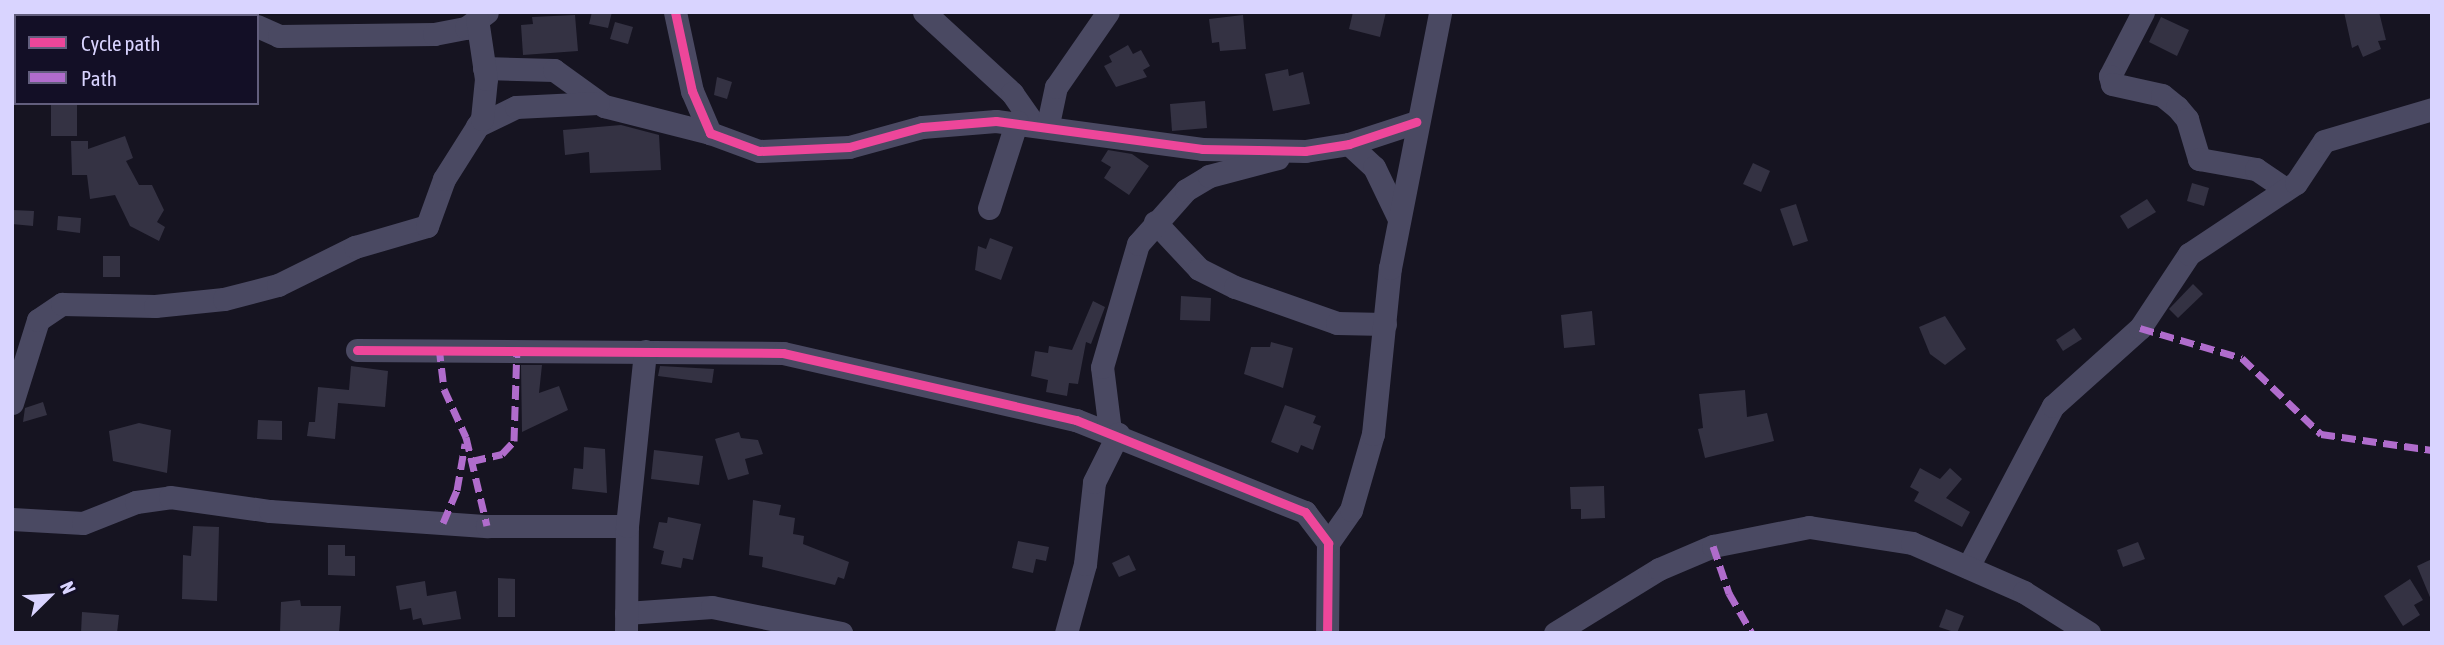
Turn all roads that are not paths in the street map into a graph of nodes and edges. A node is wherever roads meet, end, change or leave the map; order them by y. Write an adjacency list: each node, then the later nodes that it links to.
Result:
1 (675, 12): 14 (street)
2 (924, 12): 11 (street)
3 (1108, 12): 11 (street)
4 (1440, 12): 12 (street)
5 (2143, 12): 17 (street)
6 (482, 16): 7 (street); 8 (street)
7 (259, 27)
8 (484, 68): 9 (street); 13 (street)
9 (598, 103): 13 (street); 14 (street)
10 (2432, 109): 17 (street)
11 (1032, 122): 14 (street); 16 (street); 18 (street)
12 (1416, 122): 15 (street); 19 (street)
13 (477, 126): 24 (street)
14 (710, 133)
15 (1349, 144): 16 (street); 19 (street)
16 (1304, 151): 20 (street)
17 (2286, 190): 29 (street)
18 (989, 208)
19 (1398, 219): 21 (street)
20 (1155, 222): 21 (street); 25 (street)
21 (1385, 324): 28 (street)
22 (357, 350): 23 (street)
23 (645, 351): 25 (street); 27 (street)
24 (12, 403)
25 (1114, 432): 28 (street); 32 (street)
26 (12, 519): 27 (street)
27 (627, 526): 30 (street)
28 (1328, 543): 33 (street)
29 (1968, 567): 34 (street); 35 (street)
30 (626, 623): 31 (street)
31 (841, 633)
32 (1066, 633)
33 (1327, 633)
34 (1555, 633)
35 (2089, 633)

